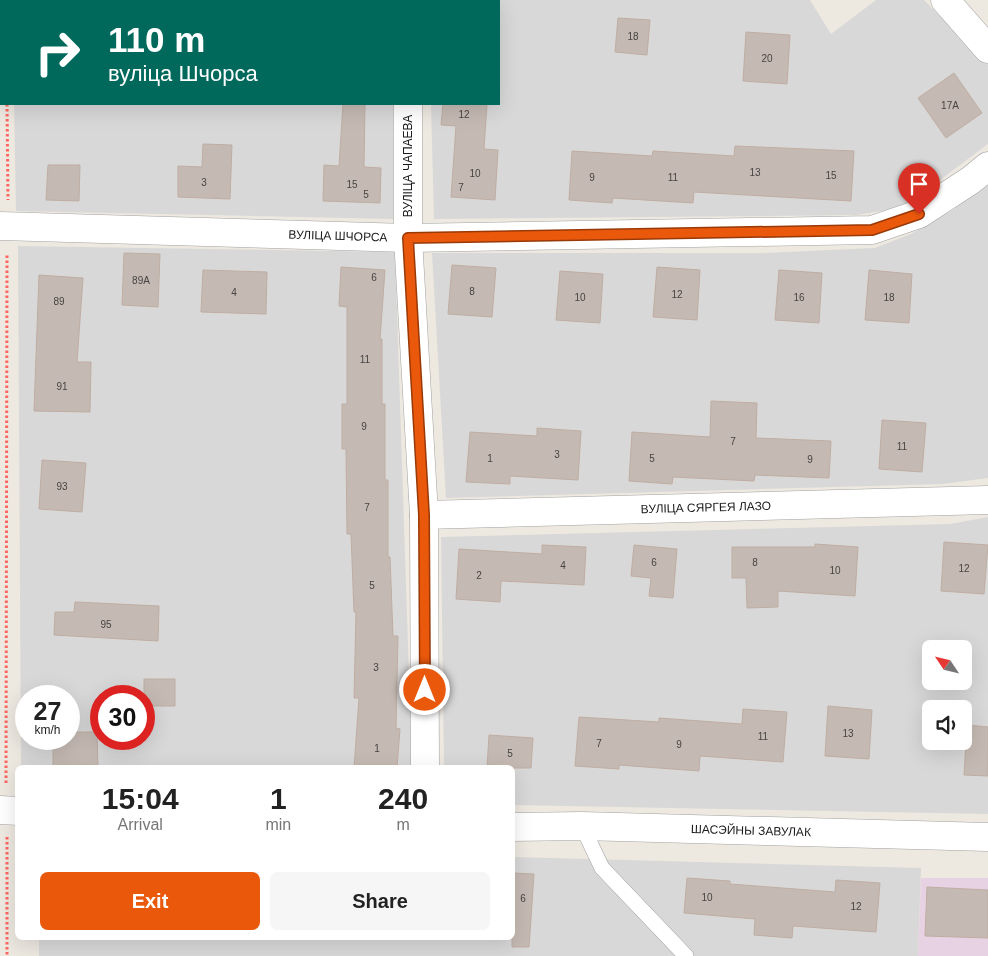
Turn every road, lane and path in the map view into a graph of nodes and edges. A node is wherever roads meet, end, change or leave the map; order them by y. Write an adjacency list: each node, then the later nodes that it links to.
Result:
1 (945, 0): 2 (street)
2 (988, 49)
3 (7, 105): 6 (path)
4 (408, 105): 7 (street, ВУЛІЦА ЧАПАЕВА)
5 (988, 166): 7 (street, ВУЛІЦА ШЧОРСА)
6 (4, 226): 7 (street, ВУЛІЦА ШЧОРСА); 11 (path)
7 (408, 238): 9 (street, ВУЛІЦА ЧАПАЕВА)
8 (988, 500): 9 (street, ВУЛІЦА СЯРГЕЯ ЛАЗО)
9 (424, 515): 10 (street, ВУЛІЦА ЧАПАЕВА)
10 (425, 765)
11 (8, 811): 15 (path)
12 (582, 826): 13 (street, ШАСЭЙНЫ ЗАВУЛАК); 14 (street, ШАСЭЙНЫ ЗАВУЛАК); 16 (lane)
13 (515, 827)
14 (988, 837)
15 (7, 956)
16 (686, 956)

